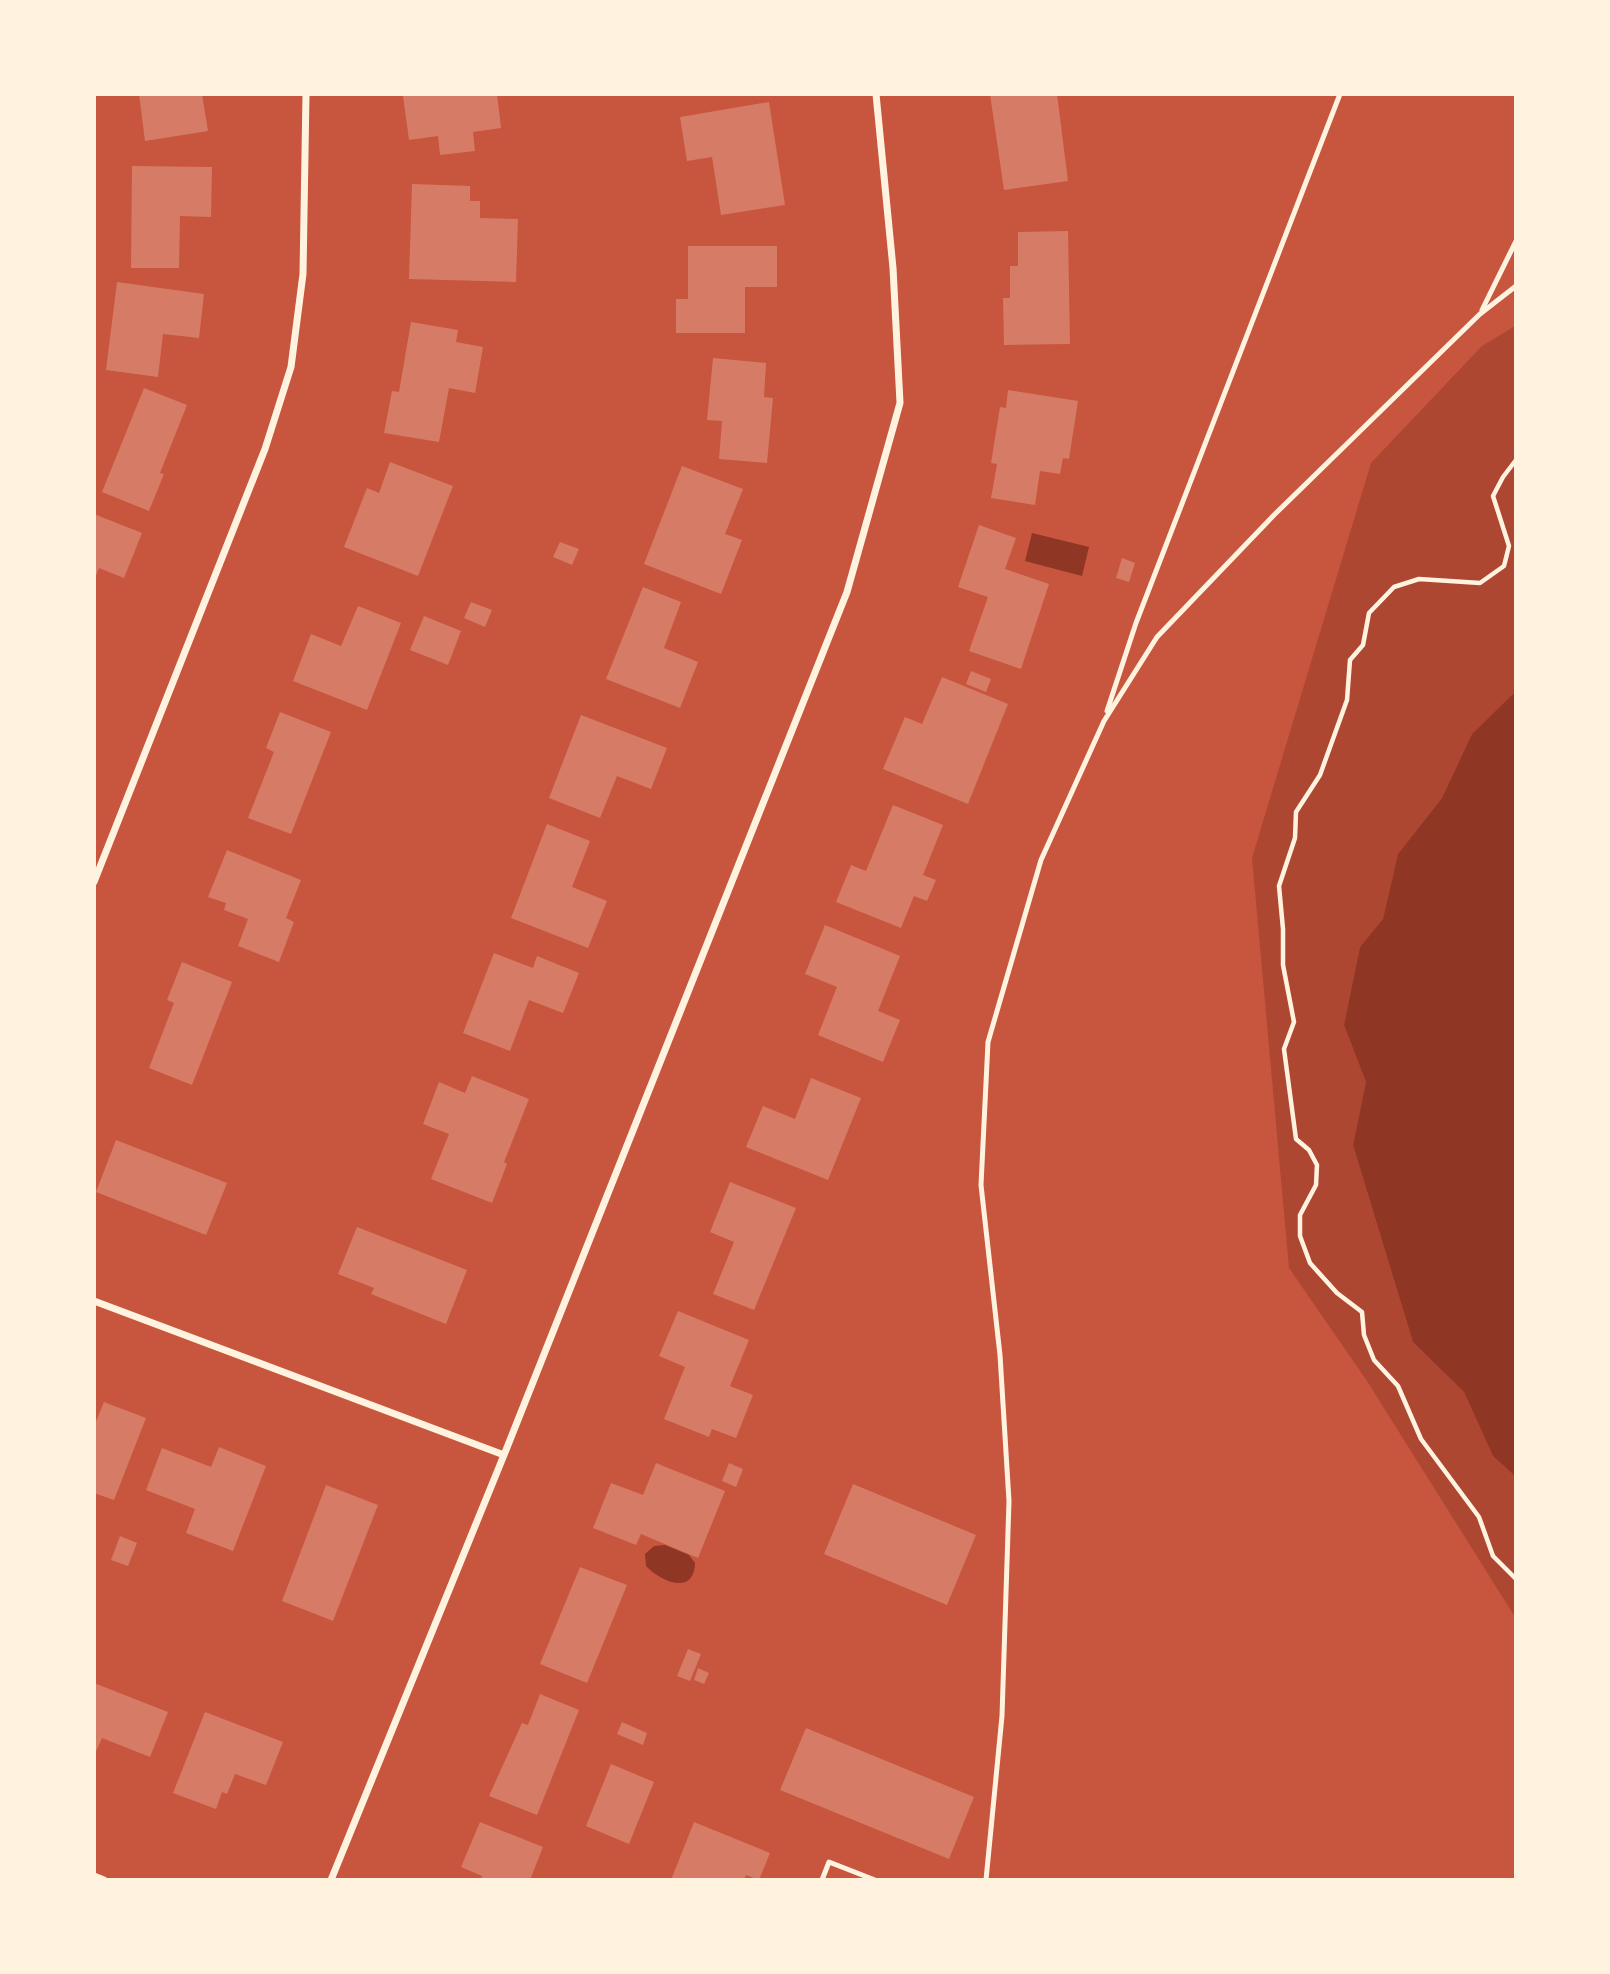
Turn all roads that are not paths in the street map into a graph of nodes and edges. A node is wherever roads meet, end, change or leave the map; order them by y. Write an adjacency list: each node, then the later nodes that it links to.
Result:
1 (306, 94): 8 (street)
2 (876, 94): 10 (street)
3 (1340, 94): 7 (lane)
4 (1516, 241): 6 (lane)
5 (1516, 286): 6 (lane)
6 (1480, 314): 7 (lane)
7 (1104, 721): 16 (lane)
8 (94, 882)
9 (94, 1301): 10 (street)
10 (504, 1455): 13 (street)
11 (94, 1876): 12 (street)
12 (104, 1880)
13 (331, 1880)
14 (822, 1880): 15 (lane)
15 (875, 1880)
16 (986, 1880)

